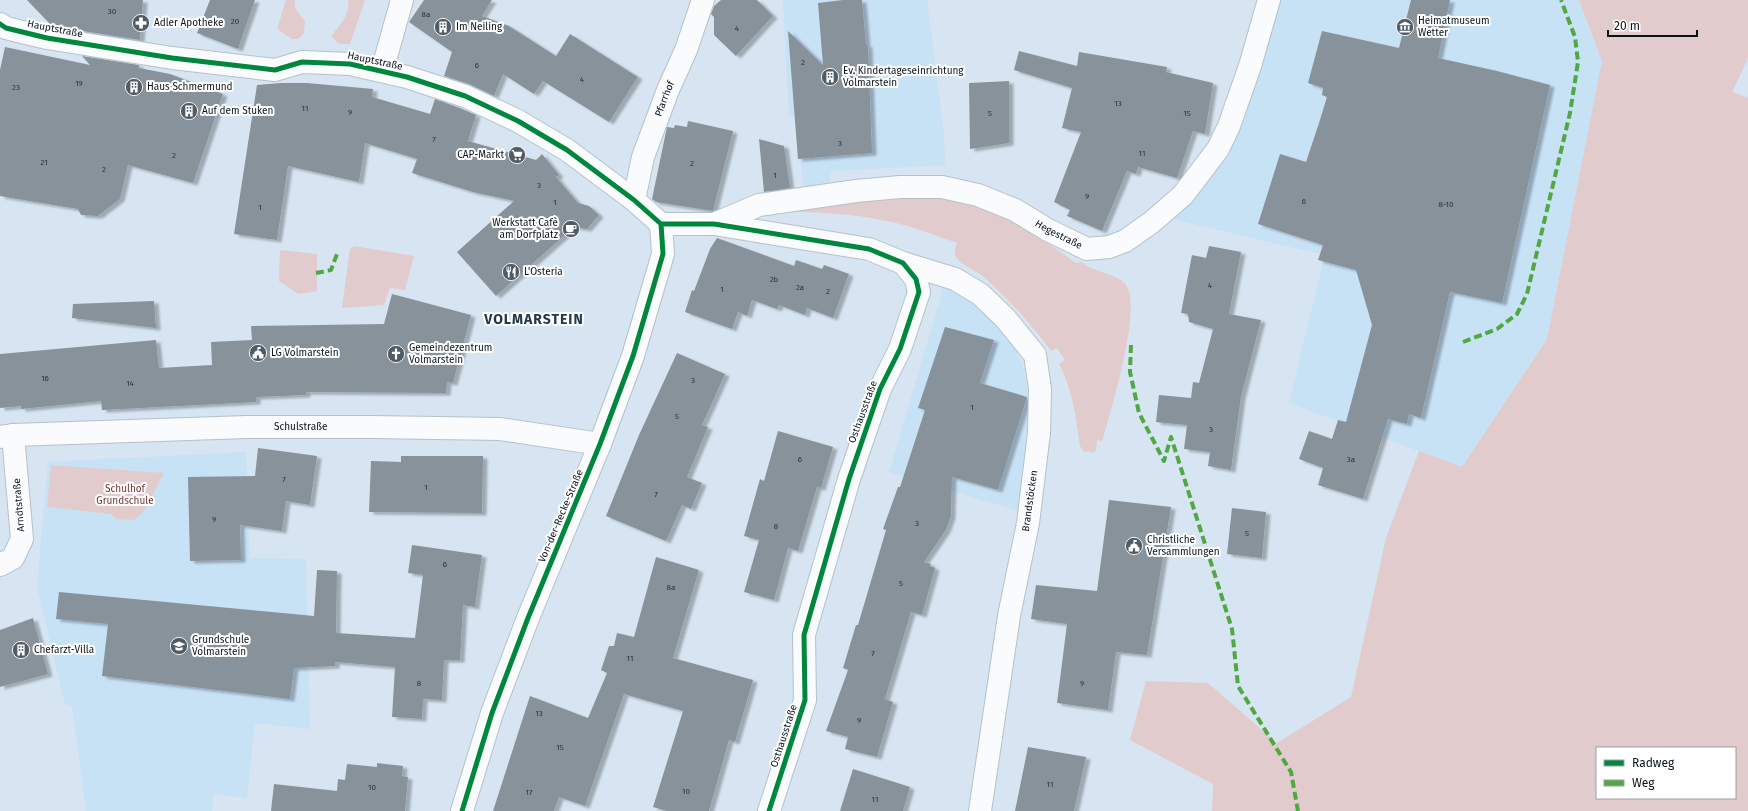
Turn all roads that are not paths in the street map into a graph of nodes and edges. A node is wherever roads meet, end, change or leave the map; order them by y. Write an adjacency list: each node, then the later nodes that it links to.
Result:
1 (402, 0): 5 (street, Hauptstraße)
2 (703, 0): 6 (street, Pfarrhof)
3 (1270, 0): 8 (street, Hegestraße)
4 (0, 24): 5 (street, Hauptstraße)
5 (382, 71): 6 (street, Hauptstraße)
6 (634, 200): 7 (street, Hauptstraße)
7 (661, 224): 8 (street, Osthausstraße); 11 (street, Von-der-Recke-Straße)
8 (714, 224): 9 (street, Osthausstraße)
9 (903, 263): 14 (street, Osthausstraße); 15 (street, Brandstöcken)
10 (7, 436): 11 (street, Schulstraße); 12 (street, Arndtstraße)
11 (600, 444): 13 (street, Von-der-Recke-Straße)
12 (0, 565)
13 (462, 811)
14 (769, 811)
15 (980, 811)

